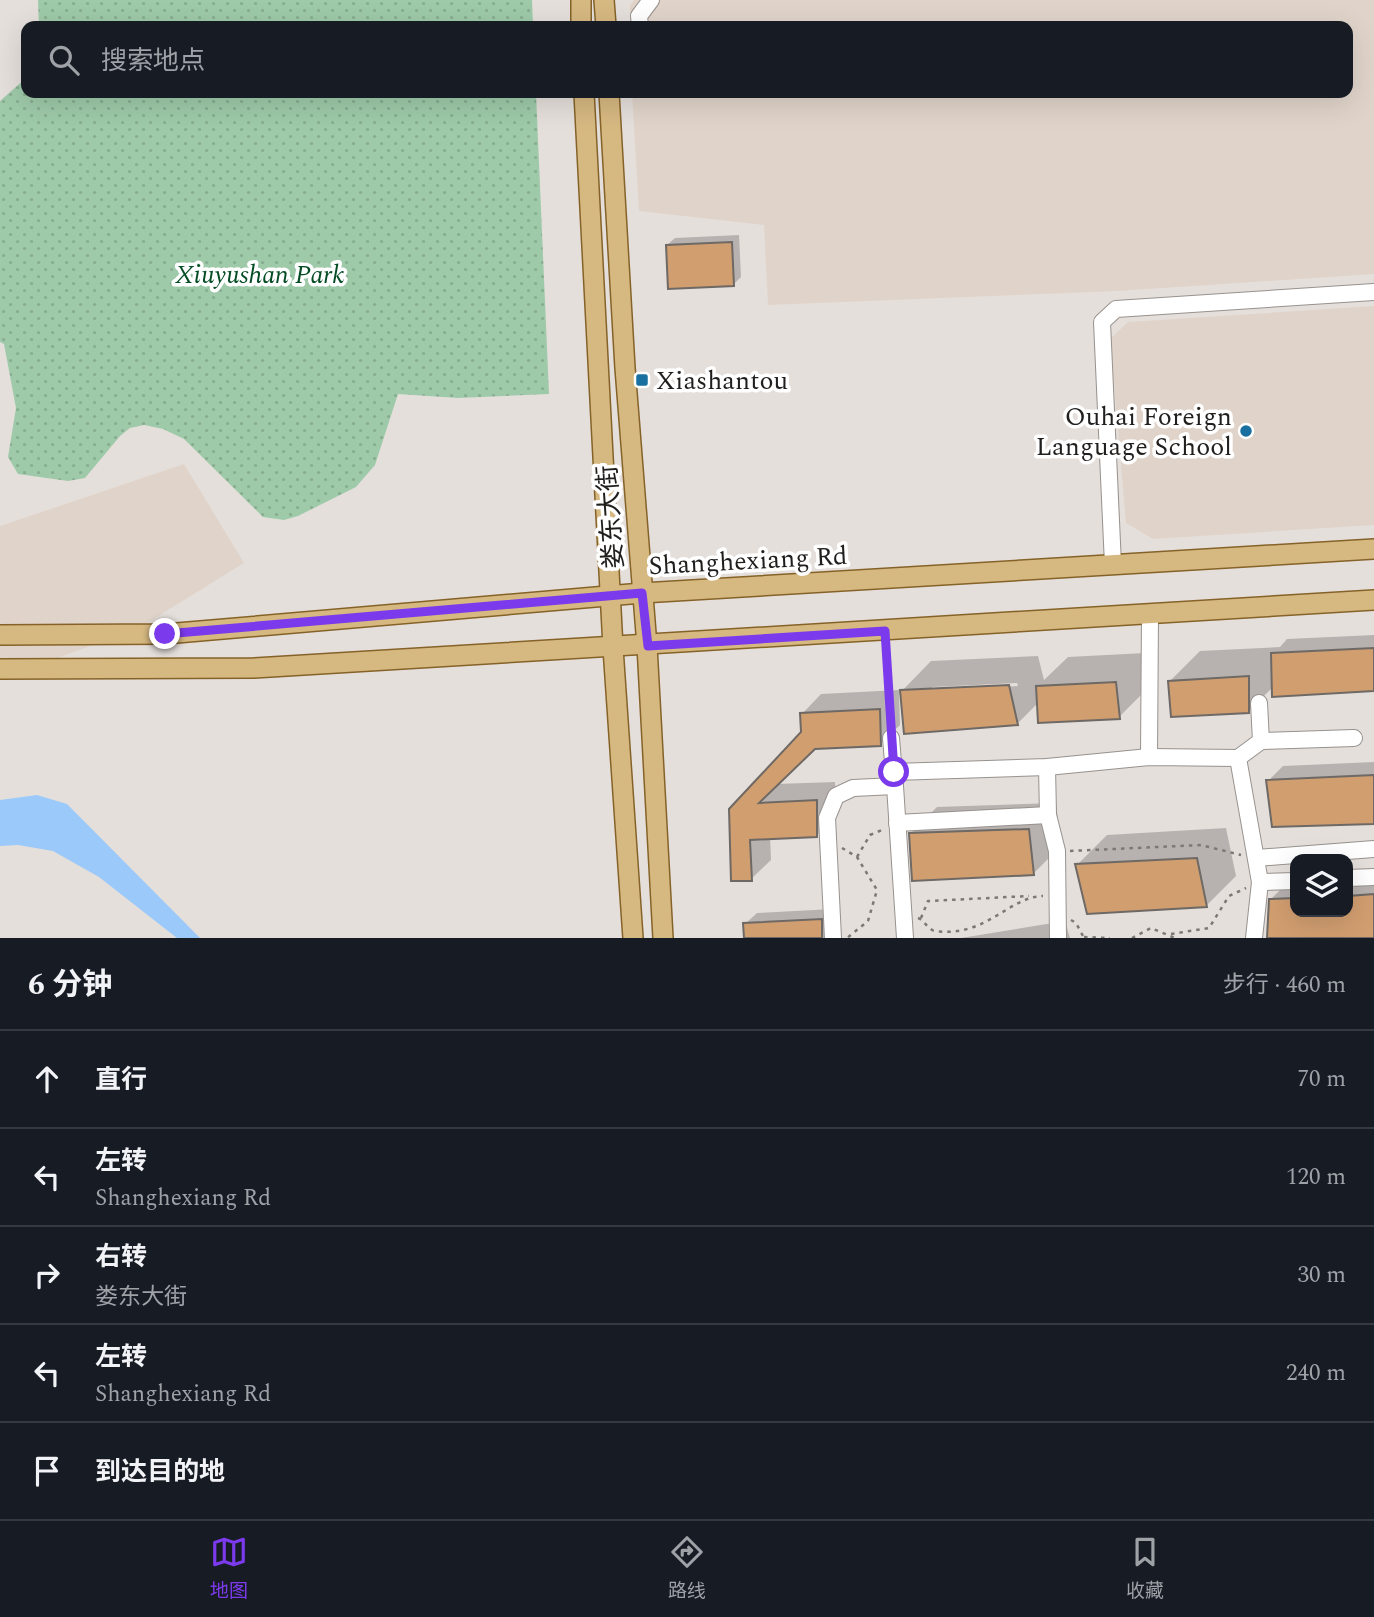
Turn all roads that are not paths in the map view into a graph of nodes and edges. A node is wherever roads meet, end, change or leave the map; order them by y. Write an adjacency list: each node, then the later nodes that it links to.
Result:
1 (581, 0): 4 (main road)
2 (604, 0): 5 (main road)
3 (651, 0): 6 (street)
4 (581, 21)
5 (606, 21)
6 (640, 21)
7 (584, 98): 13 (main road, 娄东大街)
8 (609, 98): 12 (main road, 娄东大街)
9 (1374, 292): 11 (street)
10 (1374, 549): 11 (main road, Shanghexiang Rd)
11 (1113, 565): 12 (main road, Shanghexiang Rd)
12 (642, 593): 13 (main road, Shanghexiang Rd); 17 (main road, 娄东大街)
13 (611, 596): 16 (main road, Shanghexiang Rd); 18 (main road, 娄东大街)
14 (1374, 600): 15 (main road)
15 (1150, 614): 17 (main road); 24 (street)
16 (0, 635)
17 (648, 646): 18 (main road); 37 (main road, 娄东大街)
18 (612, 648): 19 (main road); 36 (main road, 娄东大街)
19 (0, 669)
20 (1259, 703): 23 (street)
21 (891, 738): 27 (street)
22 (1354, 738): 23 (street)
23 (1262, 741): 25 (street)
24 (1149, 757): 25 (street); 26 (street)
25 (1238, 758): 31 (street)
26 (1047, 766): 27 (street); 28 (street)
27 (894, 779): 29 (street); 38 (street)
28 (1048, 814): 29 (street); 40 (street)
29 (897, 823): 39 (street)
30 (1374, 849): 31 (street)
31 (1257, 858): 35 (street)
32 (1374, 877): 33 (street)
33 (1353, 878)
34 (1290, 881): 35 (street)
35 (1260, 882): 41 (street)
36 (633, 938)
37 (663, 938)
38 (832, 938)
39 (905, 938)
40 (1056, 938)
41 (1254, 938)

